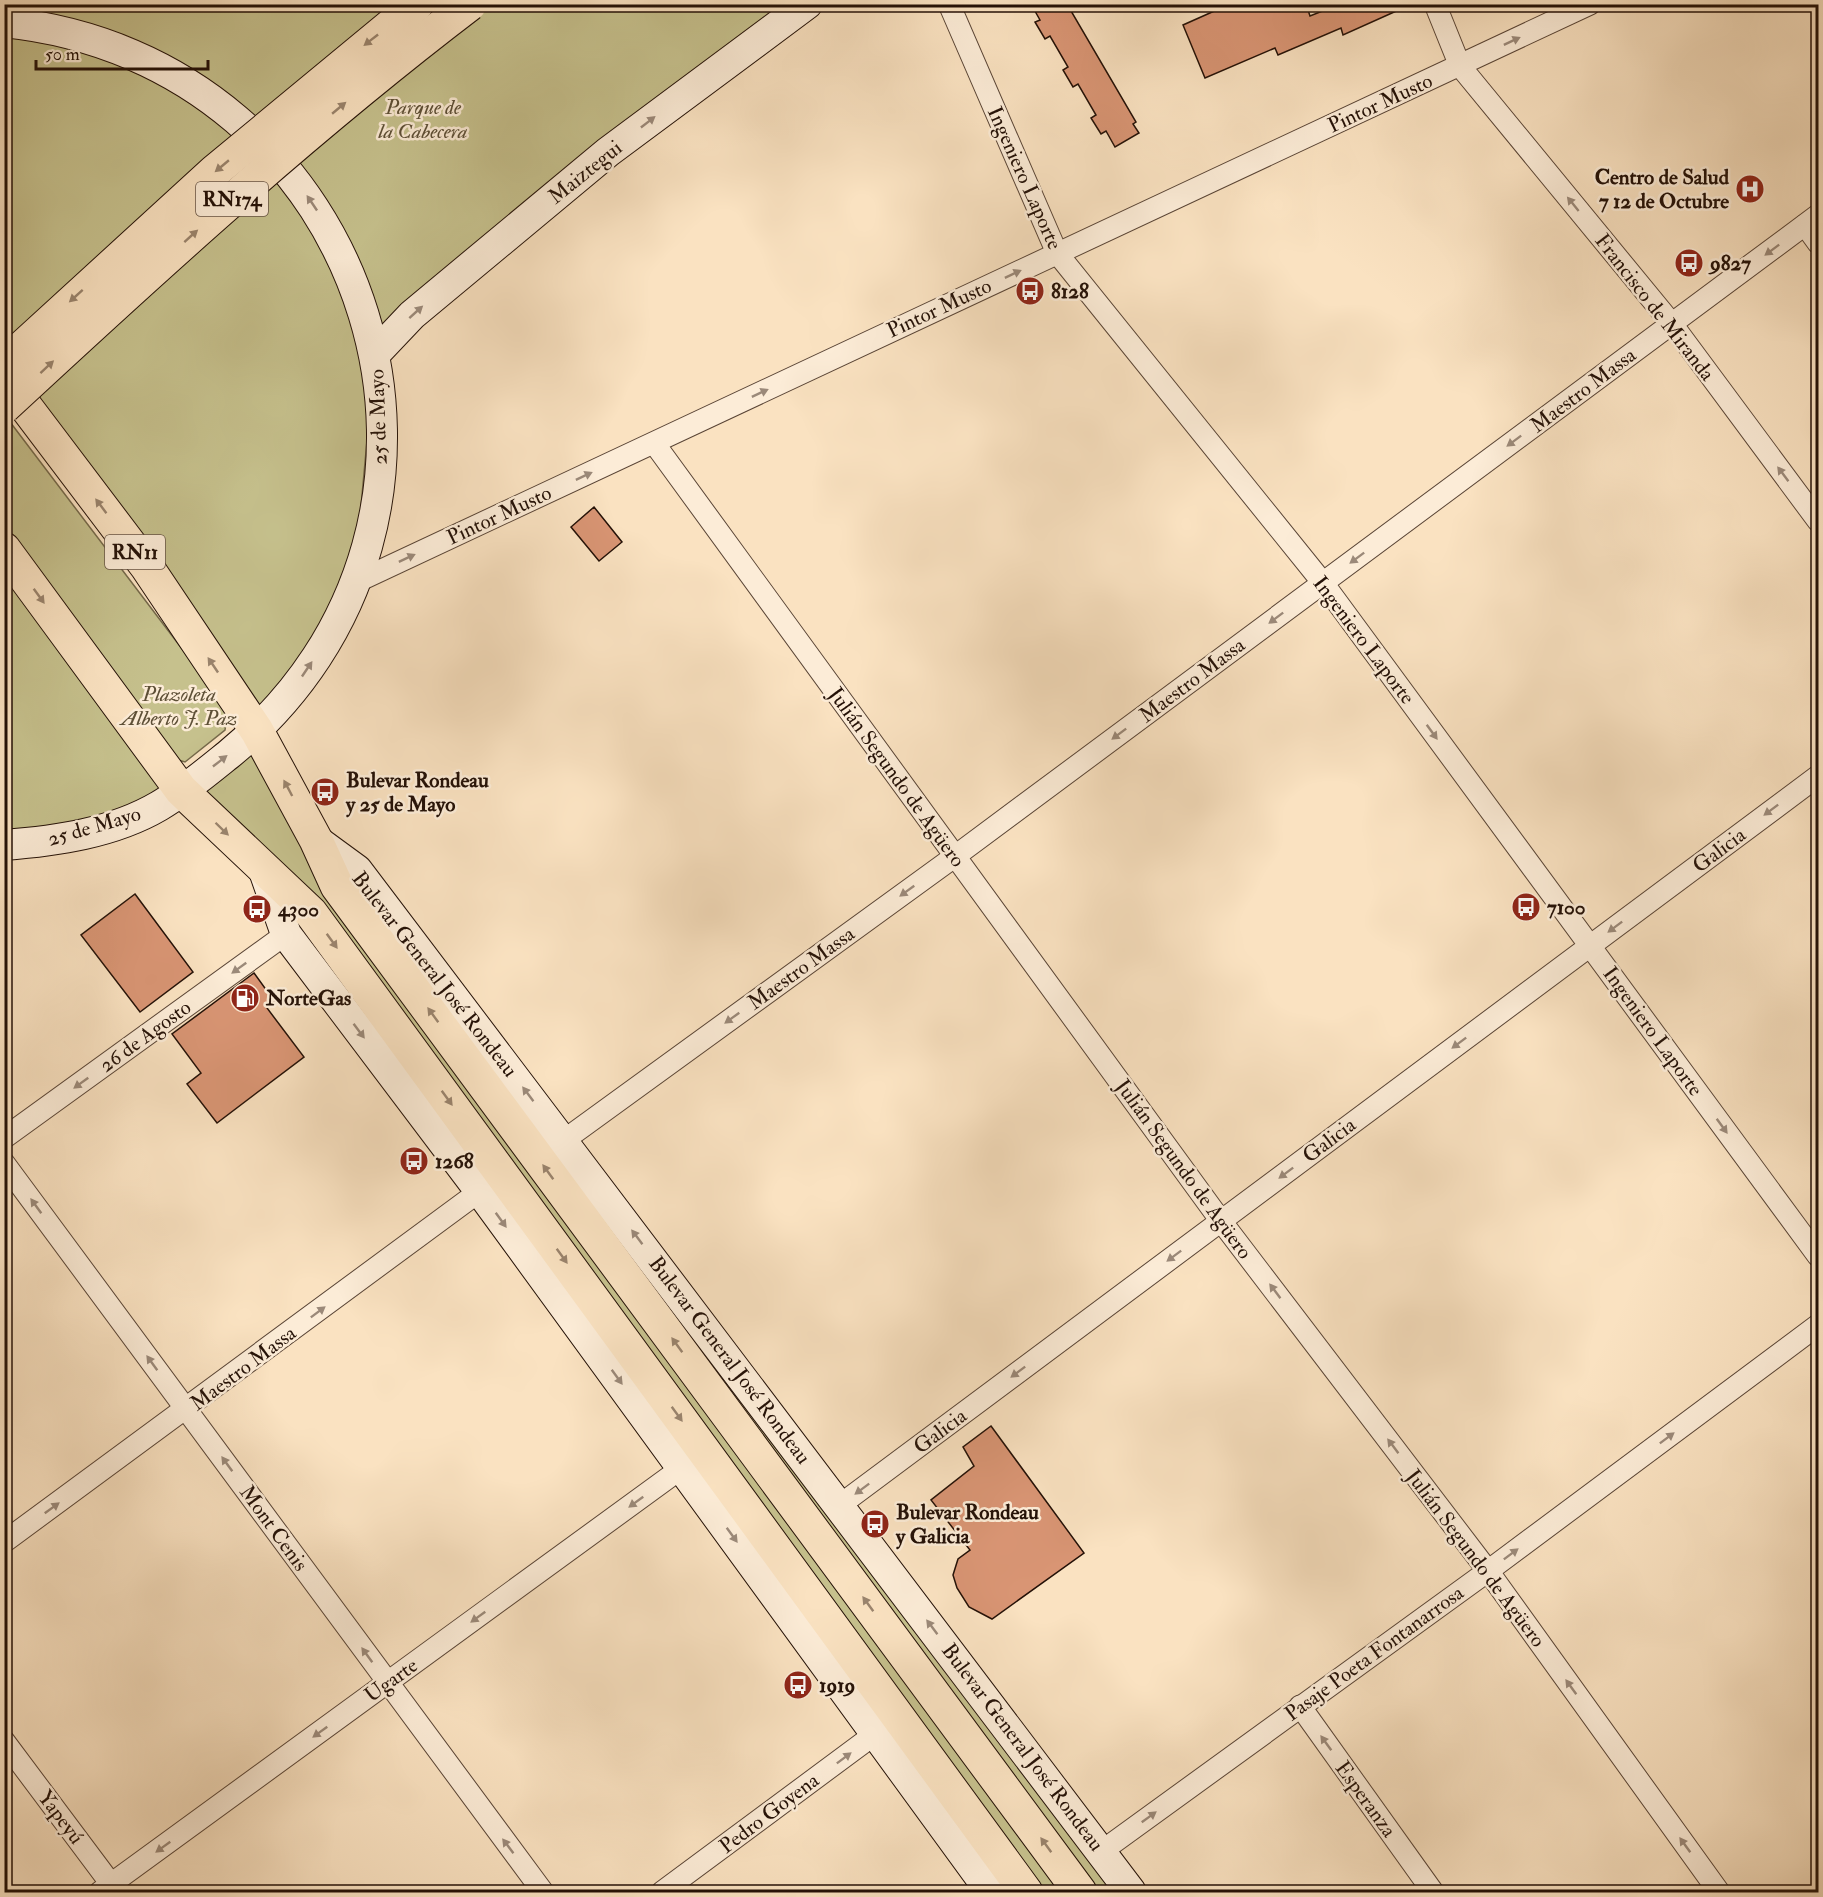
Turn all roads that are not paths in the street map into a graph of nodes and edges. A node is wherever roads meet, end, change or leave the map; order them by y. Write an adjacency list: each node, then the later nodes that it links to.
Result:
1 (417, 4): 14 (main road, RN174, one-way to 14, bridge)
2 (470, 4): 16 (main road, RN174, one-way to 2, bridge)
3 (807, 4): 13 (main road, Maiztegui, one-way to 3)
4 (949, 4): 11 (street, Ingeniero Laporte)
5 (1435, 4): 8 (street, Francisco de Miranda)
6 (1590, 4): 8 (street, Pintor Musto, one-way to 6)
7 (4, 22): 13 (main road, 25 de Mayo, one-way to 7)
8 (1460, 66): 11 (street, Pintor Musto); 12 (street, Francisco de Miranda, one-way to 8)
9 (1812, 220): 10 (street); 12 (street, Maestro Massa, one-way to 12)
10 (1818, 243)
11 (1057, 253): 17 (street, Pintor Musto, one-way to 11); 21 (street, Ingeniero Laporte)
12 (1672, 324): 18 (street, Francisco de Miranda, one-way to 12); 21 (street, Maestro Massa, one-way to 21)
13 (375, 354): 20 (main road, 25 de Mayo)
14 (4, 364)
15 (4, 378): 22 (main road, Bulevar General José Rondeau / RN11, one-way to 15)
16 (4, 407)
17 (654, 443): 20 (street, Pintor Musto, one-way to 17); 27 (street, Julián Segundo de Agüero)
18 (1818, 521)
19 (4, 549): 24 (main road, one-way to 24)
20 (354, 583): 22 (main road, 25 de Mayo, one-way to 20)
21 (1323, 583): 27 (street, Maestro Massa, one-way to 27); 30 (street, Ingeniero Laporte, one-way to 30)
22 (257, 731): 24 (main road, 25 de Mayo, one-way to 22); 25 (main road, Bulevar General José Rondeau, one-way to 22)
23 (1818, 776): 30 (street, Galicia, one-way to 30)
24 (182, 790): 26 (main road, 25 de Mayo); 28 (main road, one-way to 28)
25 (316, 840): 32 (main road, Bulevar General José Rondeau, one-way to 25); 55 (main road, Bulevar General José Rondeau, one-way to 25)
26 (4, 845)
27 (954, 856): 32 (street, Maestro Massa, one-way to 32); 35 (street, Julián Segundo de Agüero)
28 (263, 868): 29 (main road); 48 (main road, one-way to 48)
29 (286, 934): 31 (street, 26 de Agosto, one-way to 31); 34 (main road, one-way to 34)
30 (1590, 945): 35 (street, Galicia, one-way to 35); 36 (street, Ingeniero Laporte, one-way to 36)
31 (4, 1138)
32 (563, 1141): 40 (main road, Bulevar General José Rondeau, one-way to 32)
33 (4, 1163): 38 (street, Mont Cenis, one-way to 33)
34 (480, 1191): 38 (street, Maestro Massa, one-way to 34); 39 (main road, one-way to 39)
35 (1221, 1221): 40 (street, Galicia, one-way to 40); 42 (street, Julián Segundo de Agüero, one-way to 35)
36 (1818, 1256)
37 (1818, 1325): 42 (street, Pasaje Poeta Fontanarrosa, one-way to 37)
38 (186, 1410): 41 (street, Maestro Massa, one-way to 38); 43 (street, Mont Cenis, one-way to 38)
39 (683, 1467): 43 (street, Ugarte, one-way to 43); 45 (main road, one-way to 45)
40 (840, 1505): 47 (main road, Bulevar General José Rondeau, one-way to 40)
41 (4, 1542)
42 (1488, 1571): 44 (street, Pasaje Poeta Fontanarrosa); 58 (street, Julián Segundo de Agüero, one-way to 42)
43 (388, 1683): 49 (street, Ugarte, one-way to 49); 50 (street, Mont Cenis, one-way to 43)
44 (1300, 1706): 47 (street, Pasaje Poeta Fontanarrosa, one-way to 44); 57 (street, Esperanza, one-way to 44)
45 (875, 1734): 51 (street, Pedro Goyena, one-way to 45); 52 (main road)
46 (4, 1741): 49 (street, Yapeyú)
47 (1102, 1851): 56 (main road, Bulevar General José Rondeau)
48 (1001, 1858): 53 (main road); 54 (main road)
49 (109, 1890)
50 (543, 1893)
51 (662, 1893)
52 (991, 1893)
53 (1018, 1893)
54 (1026, 1893)
55 (1080, 1893)
56 (1131, 1893)
57 (1433, 1893)
58 (1719, 1893)

